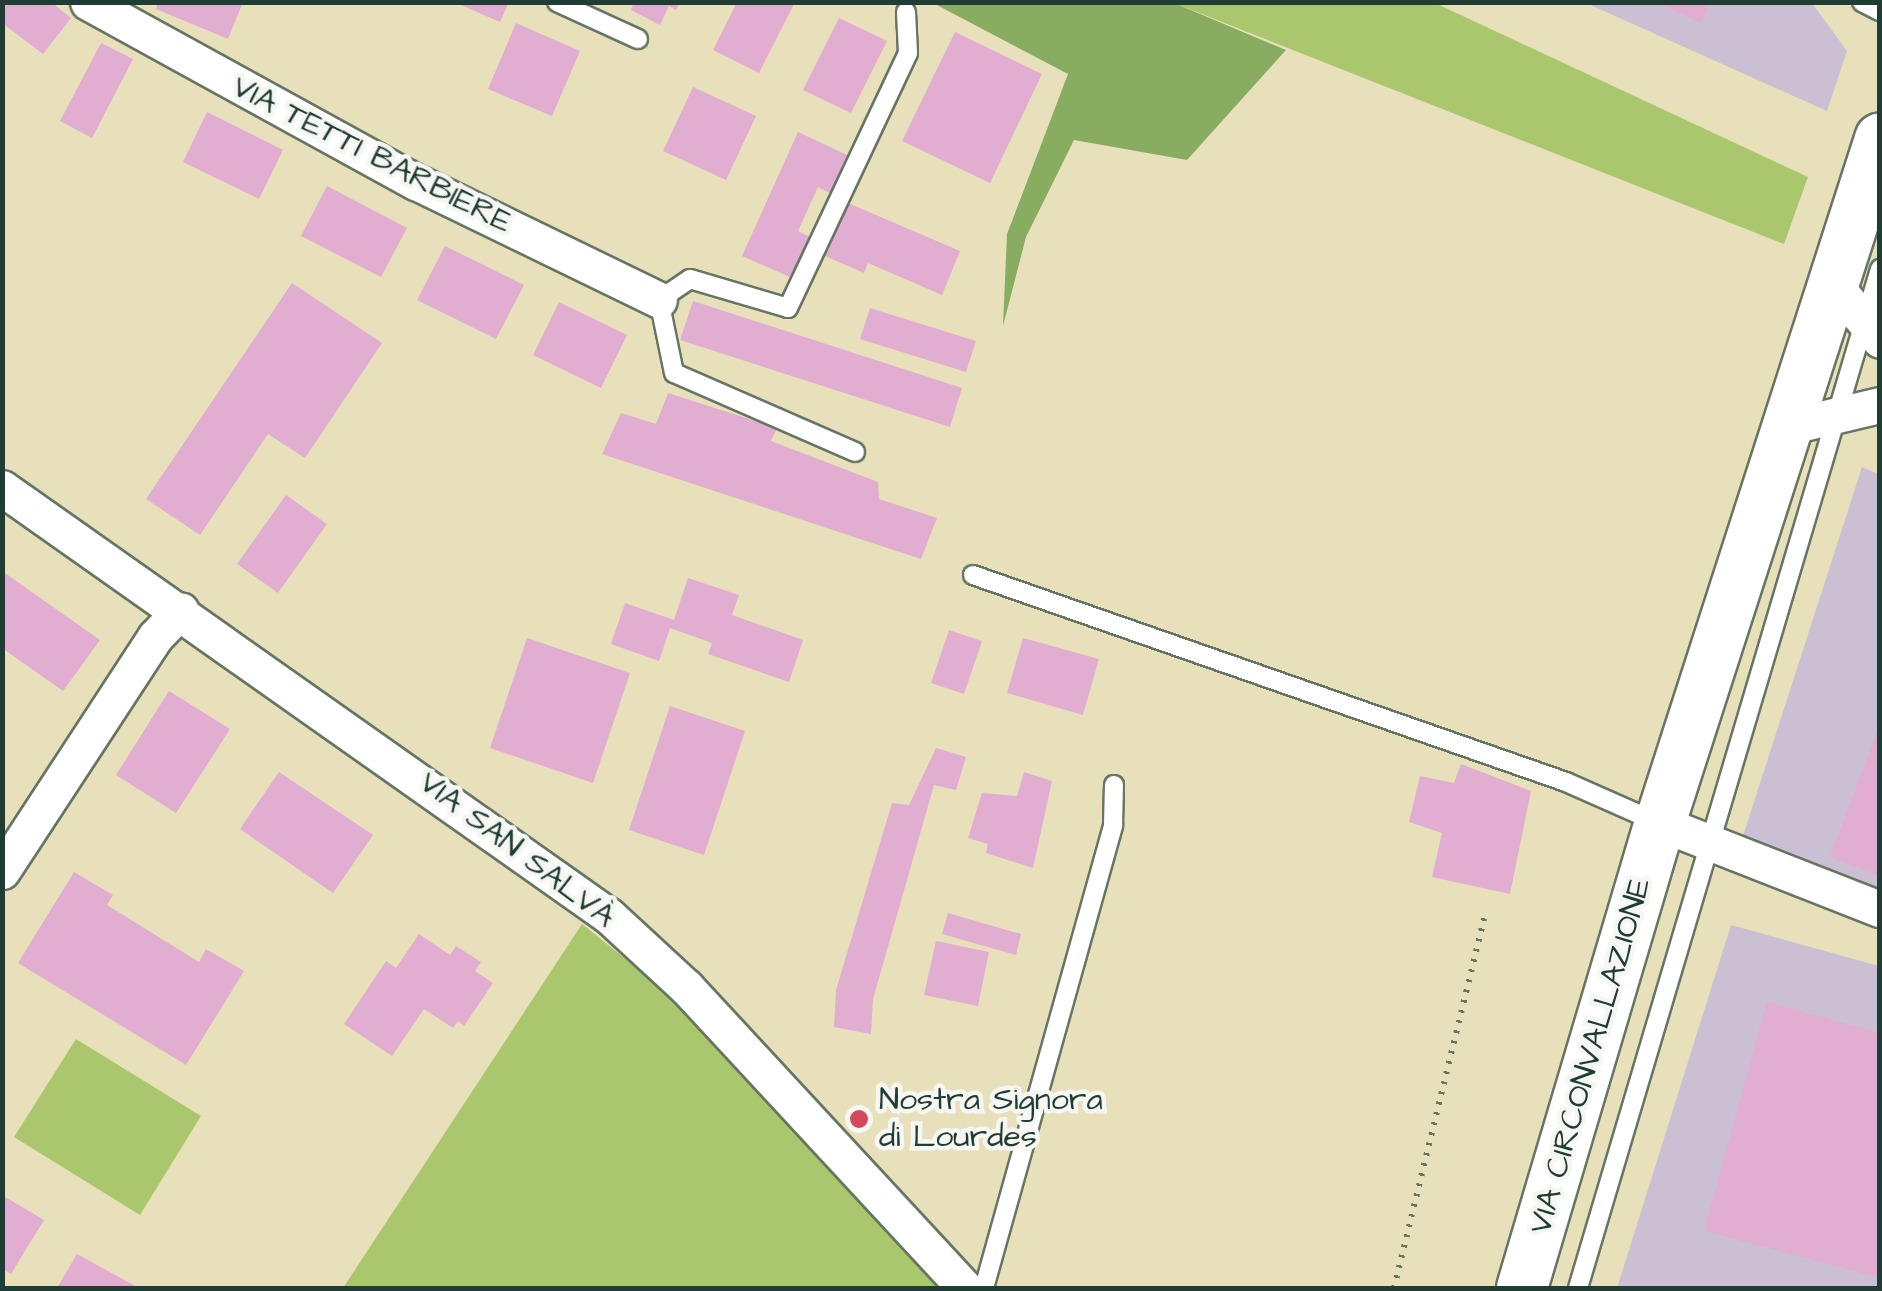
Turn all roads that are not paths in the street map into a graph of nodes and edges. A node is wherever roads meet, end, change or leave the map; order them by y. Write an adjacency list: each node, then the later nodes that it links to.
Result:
1 (88, 2): 9 (street, VIA TETTI BARBIERE)
2 (556, 2): 6 (lane)
3 (1862, 2): 4 (lane)
4 (1880, 11)
5 (906, 12): 9 (lane)
6 (638, 39)
7 (1880, 139): 8 (main road, VIA CIRCONVALLAZIONE)
8 (1857, 278): 10 (street); 13 (main road, VIA CIRCONVALLAZIONE)
9 (659, 300): 14 (lane)
10 (1872, 333): 12 (lane)
11 (1880, 405): 12 (street)
12 (1842, 410): 13 (street); 19 (lane)
13 (1790, 426): 19 (main road, VIA CIRCONVALLAZIONE)
14 (856, 452)
15 (2, 488): 17 (street, VIA SAN SALVÀ)
16 (974, 575): 19 (lane)
17 (181, 610): 20 (street); 22 (street, VIA SAN SALVÀ)
18 (1114, 785): 23 (lane)
19 (1682, 833): 21 (street); 24 (main road, VIA CIRCONVALLAZIONE); 25 (lane)
20 (2, 872)
21 (1880, 909)
22 (965, 1288)
23 (984, 1288)
24 (1522, 1288)
25 (1578, 1288)

